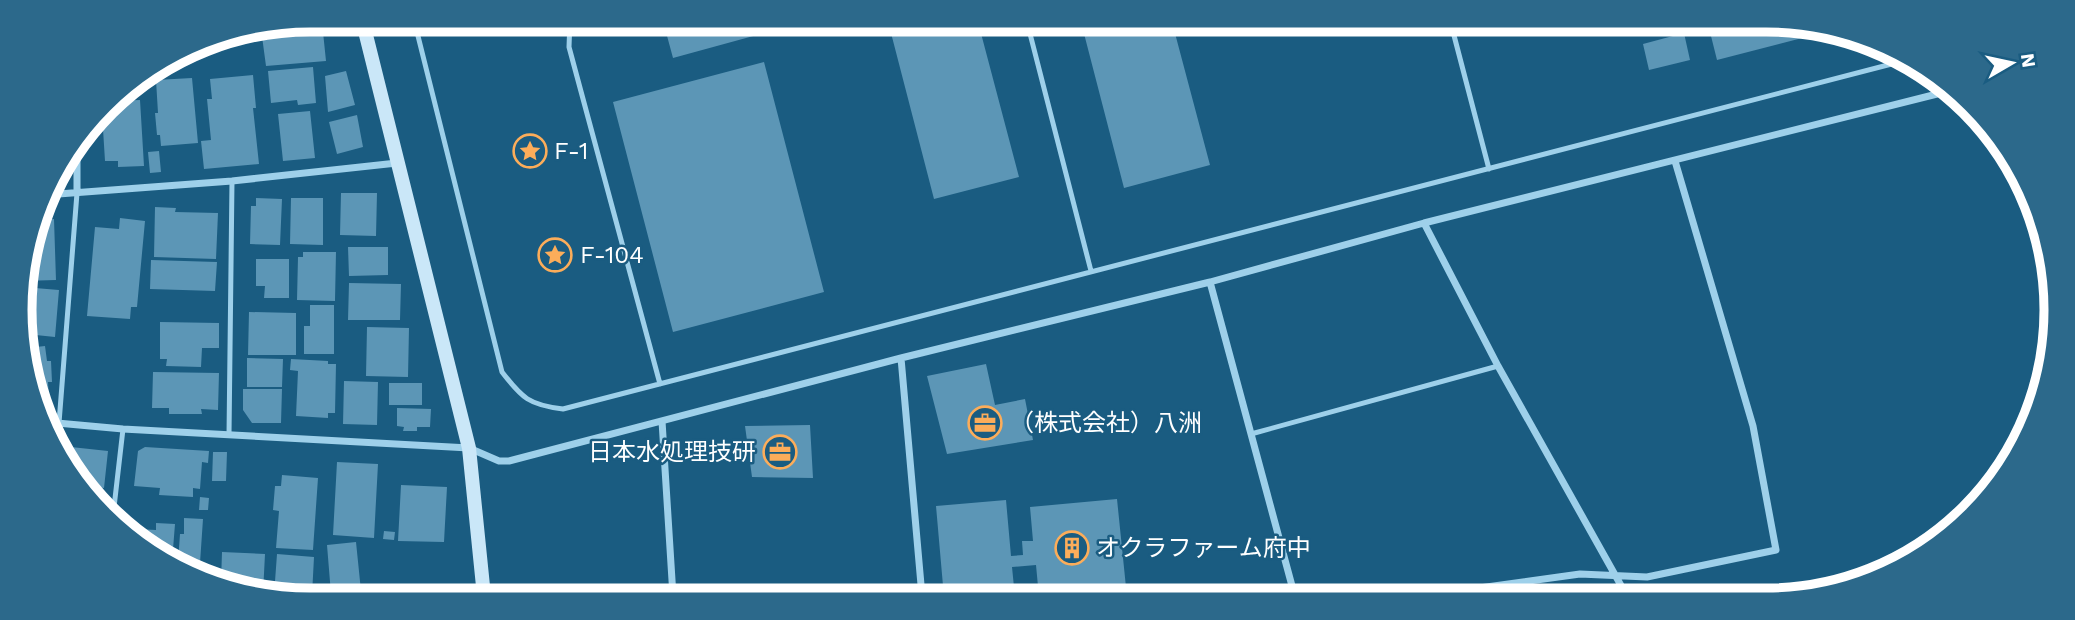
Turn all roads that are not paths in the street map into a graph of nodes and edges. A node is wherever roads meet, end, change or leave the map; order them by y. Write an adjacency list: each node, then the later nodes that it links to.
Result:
1 (365, 32): 10 (street)
2 (417, 32): 20 (lane)
3 (570, 32): 20 (lane)
4 (1030, 32): 16 (lane)
5 (1453, 32): 11 (lane)
6 (1894, 63): 11 (lane)
7 (1940, 93): 9 (street)
8 (77, 157): 13 (street)
9 (1675, 161): 15 (street); 29 (street)
10 (397, 163): 12 (street); 27 (street)
11 (1489, 169): 16 (lane)
12 (233, 181): 13 (street); 25 (lane)
13 (77, 192): 14 (street); 23 (lane)
14 (57, 194)
15 (1424, 223): 17 (street); 19 (street)
16 (1091, 271): 20 (lane)
17 (1210, 282): 18 (street); 26 (street)
18 (901, 358): 21 (street); 32 (street)
19 (1499, 366): 26 (lane); 29 (street)
20 (660, 384)
21 (662, 421): 27 (street); 31 (street)
22 (56, 423): 23 (street)
23 (59, 423): 24 (street)
24 (122, 429): 25 (street); 28 (lane)
25 (229, 435): 27 (street)
26 (1251, 435): 33 (street)
27 (469, 448): 30 (street)
28 (114, 508)
29 (1615, 576): 34 (street); 35 (street)
30 (483, 588)
31 (672, 588)
32 (921, 588)
33 (1293, 588)
34 (1479, 588)
35 (1622, 588)

